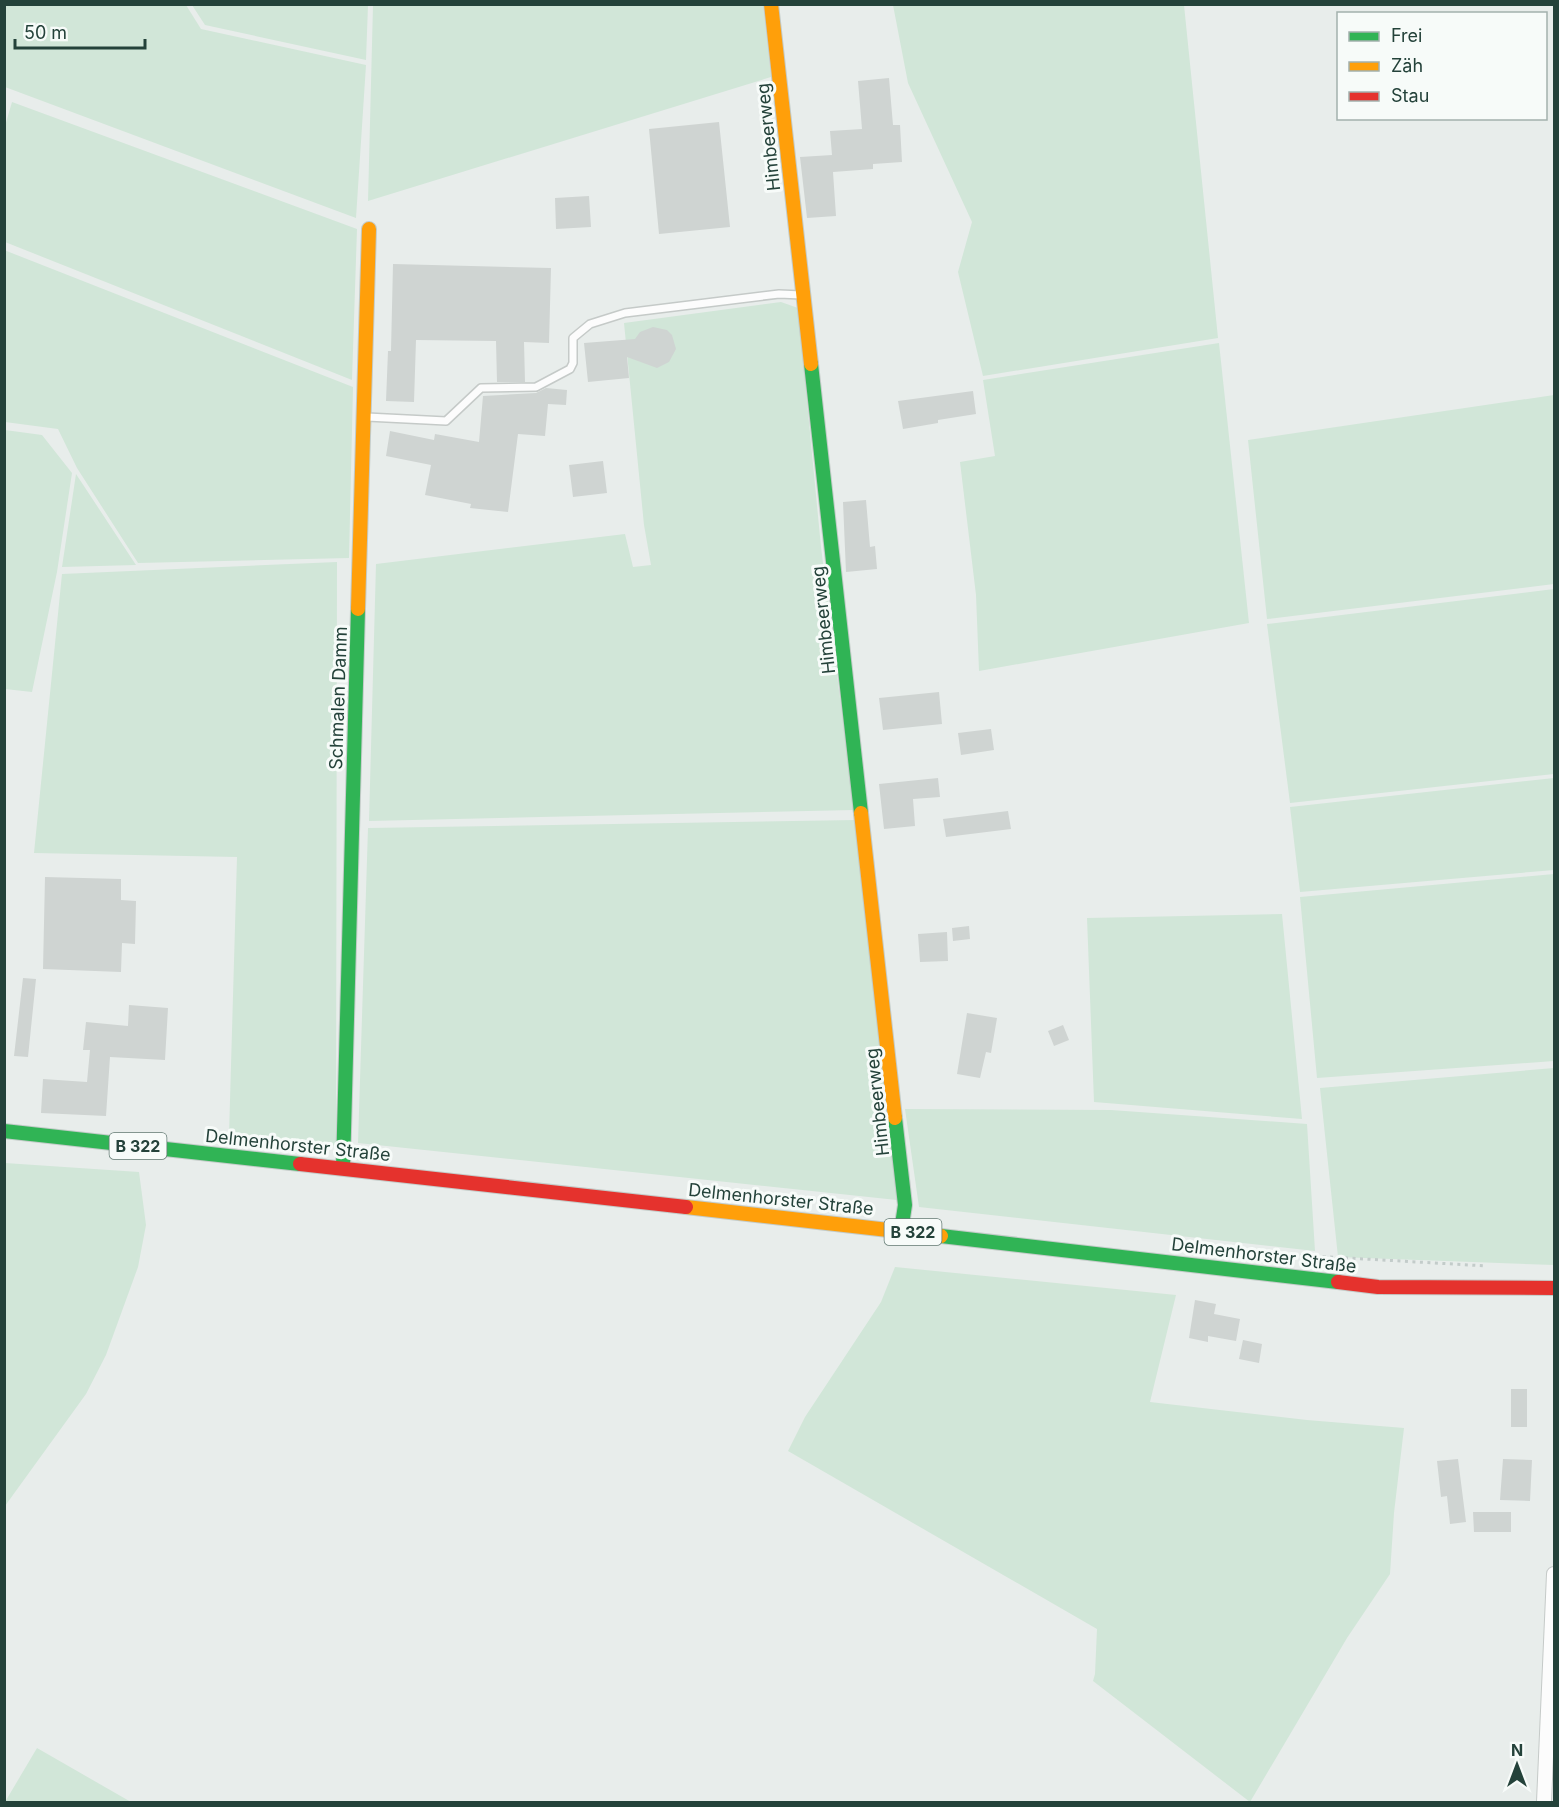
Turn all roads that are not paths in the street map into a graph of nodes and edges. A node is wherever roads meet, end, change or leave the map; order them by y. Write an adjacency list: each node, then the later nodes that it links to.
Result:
1 (771, 4): 3 (street, Himbeerweg)
2 (369, 229): 4 (street, Schmalen Damm)
3 (804, 296): 4 (lane); 7 (street, Himbeerweg)
4 (364, 416): 6 (street, Schmalen Damm)
5 (4, 1131): 6 (street, Delmenhorster Straße / B 322)
6 (343, 1168): 7 (street, Delmenhorster Straße / B 322)
7 (902, 1231): 8 (street, Delmenhorster Straße / B 322)
8 (1554, 1288)
9 (1554, 1574): 10 (street)
10 (1544, 1803)

